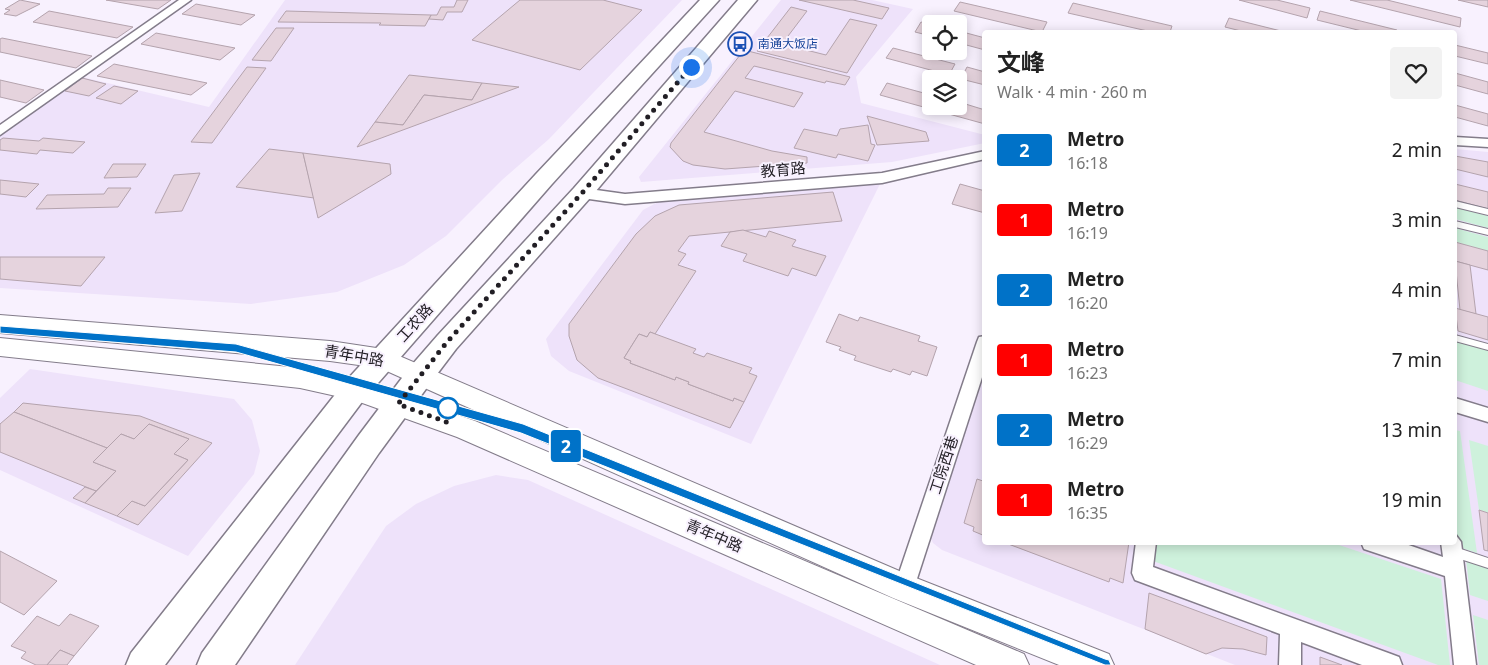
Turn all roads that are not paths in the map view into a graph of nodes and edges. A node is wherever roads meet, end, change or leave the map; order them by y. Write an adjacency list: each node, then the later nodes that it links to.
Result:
1 (186, 0): 4 (street)
2 (710, 0): 18 (main road, 工农路)
3 (748, 0): 8 (main road)
4 (0, 131)
5 (1457, 141): 6 (street)
6 (1488, 143)
7 (982, 157): 8 (street, 教育路)
8 (582, 193): 19 (main road)
9 (1457, 204): 10 (lane)
10 (1488, 212)
11 (1457, 224): 12 (lane)
12 (1488, 232)
13 (0, 324): 18 (main road, 青年中路)
14 (1457, 339): 16 (lane)
15 (0, 347): 20 (main road, 青年中路)
16 (1488, 347)
17 (982, 351): 28 (street, 工院西巷)
18 (383, 359): 19 (main road, 青年中路); 20 (main road, 工农路)
19 (421, 374): 21 (main road); 28 (main road, 青年中路)
20 (355, 390): 21 (main road, 青年中路); 30 (main road, 工农路)
21 (398, 404): 31 (main road); 32 (main road, 青年中路)
22 (1457, 406): 23 (street)
23 (1488, 415)
24 (1146, 545): 29 (street)
25 (1391, 545): 26 (street)
26 (1452, 554): 27 (lane); 36 (street)
27 (1488, 563)
28 (904, 588): 33 (main road, 青年中路)
29 (1291, 628): 34 (street); 35 (street)
30 (143, 665)
31 (214, 665)
32 (1013, 665)
33 (1098, 665)
34 (1290, 665)
35 (1391, 665)
36 (1465, 665)

